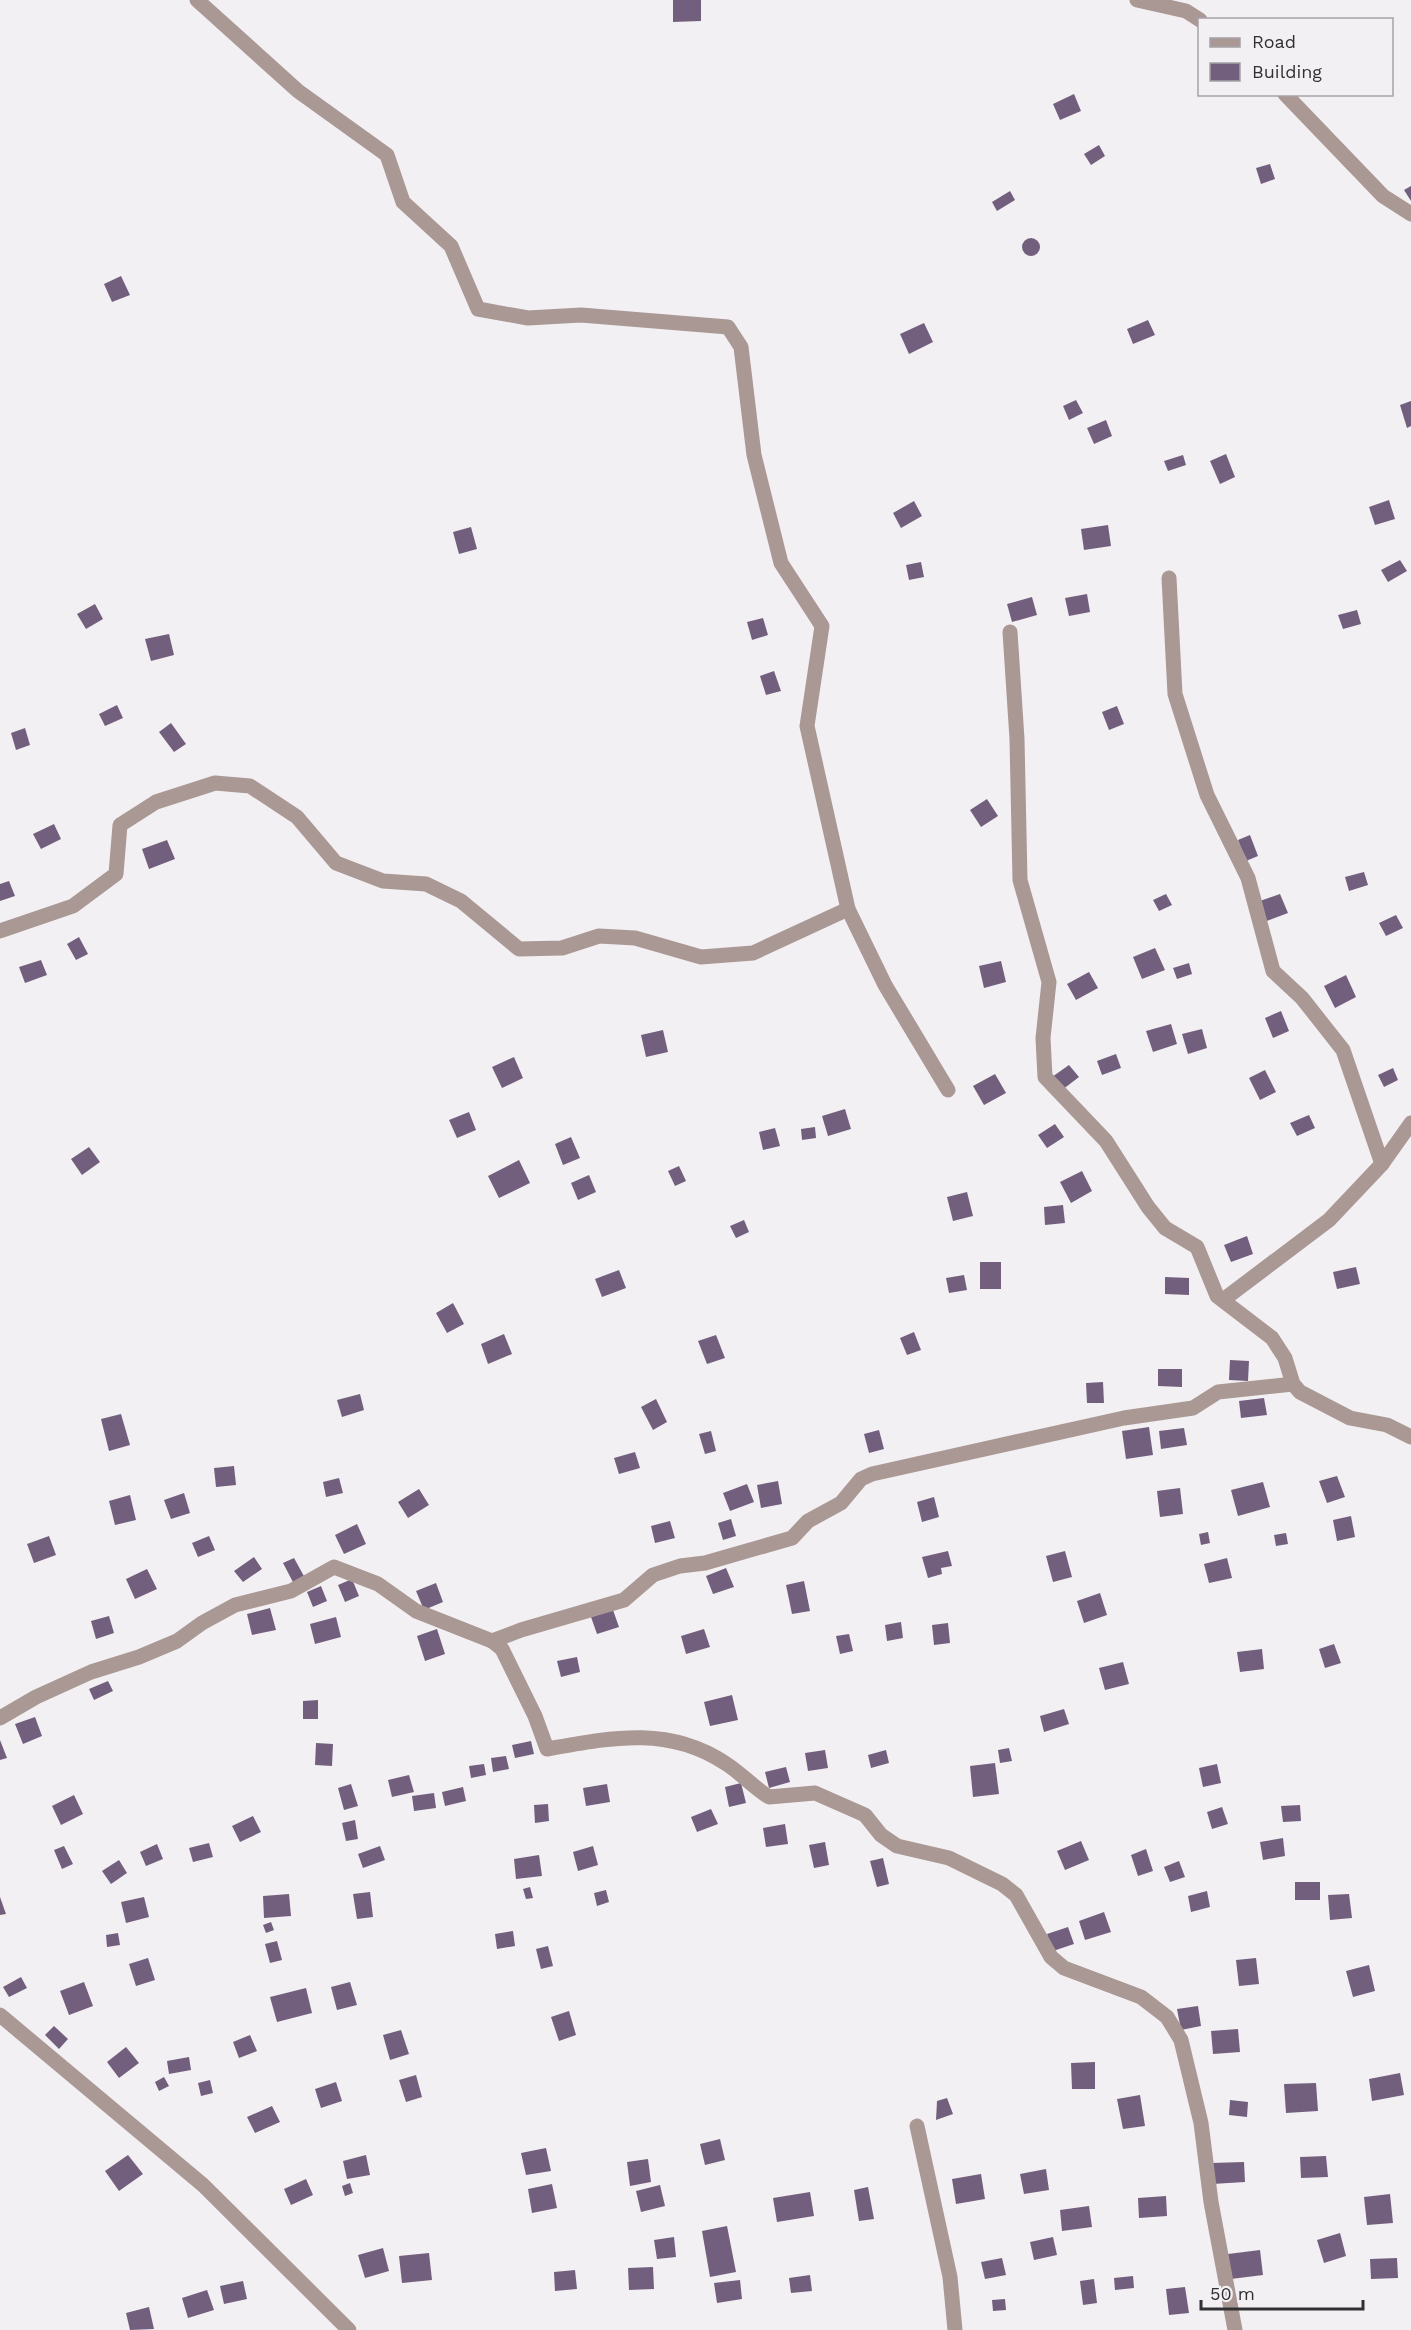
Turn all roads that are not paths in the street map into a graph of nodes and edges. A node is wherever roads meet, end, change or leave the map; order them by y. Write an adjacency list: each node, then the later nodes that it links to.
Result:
1 (197, 0): 8 (street)
2 (1137, 0): 3 (street)
3 (1198, 19)
4 (1286, 96): 5 (street)
5 (1411, 214)
6 (1169, 578): 12 (street)
7 (1010, 632): 13 (street)
8 (848, 909): 9 (street); 10 (street)
9 (0, 931)
10 (948, 1090)
11 (1411, 1123): 12 (street)
12 (1382, 1164): 13 (street)
13 (1223, 1300): 14 (street)
14 (1293, 1384): 15 (street); 16 (street)
15 (1411, 1437)
16 (492, 1641): 17 (street); 22 (street)
17 (0, 1718)
18 (0, 2015): 20 (street)
19 (917, 2126): 21 (street)
20 (350, 2330)
21 (955, 2330)
22 (1235, 2330)

